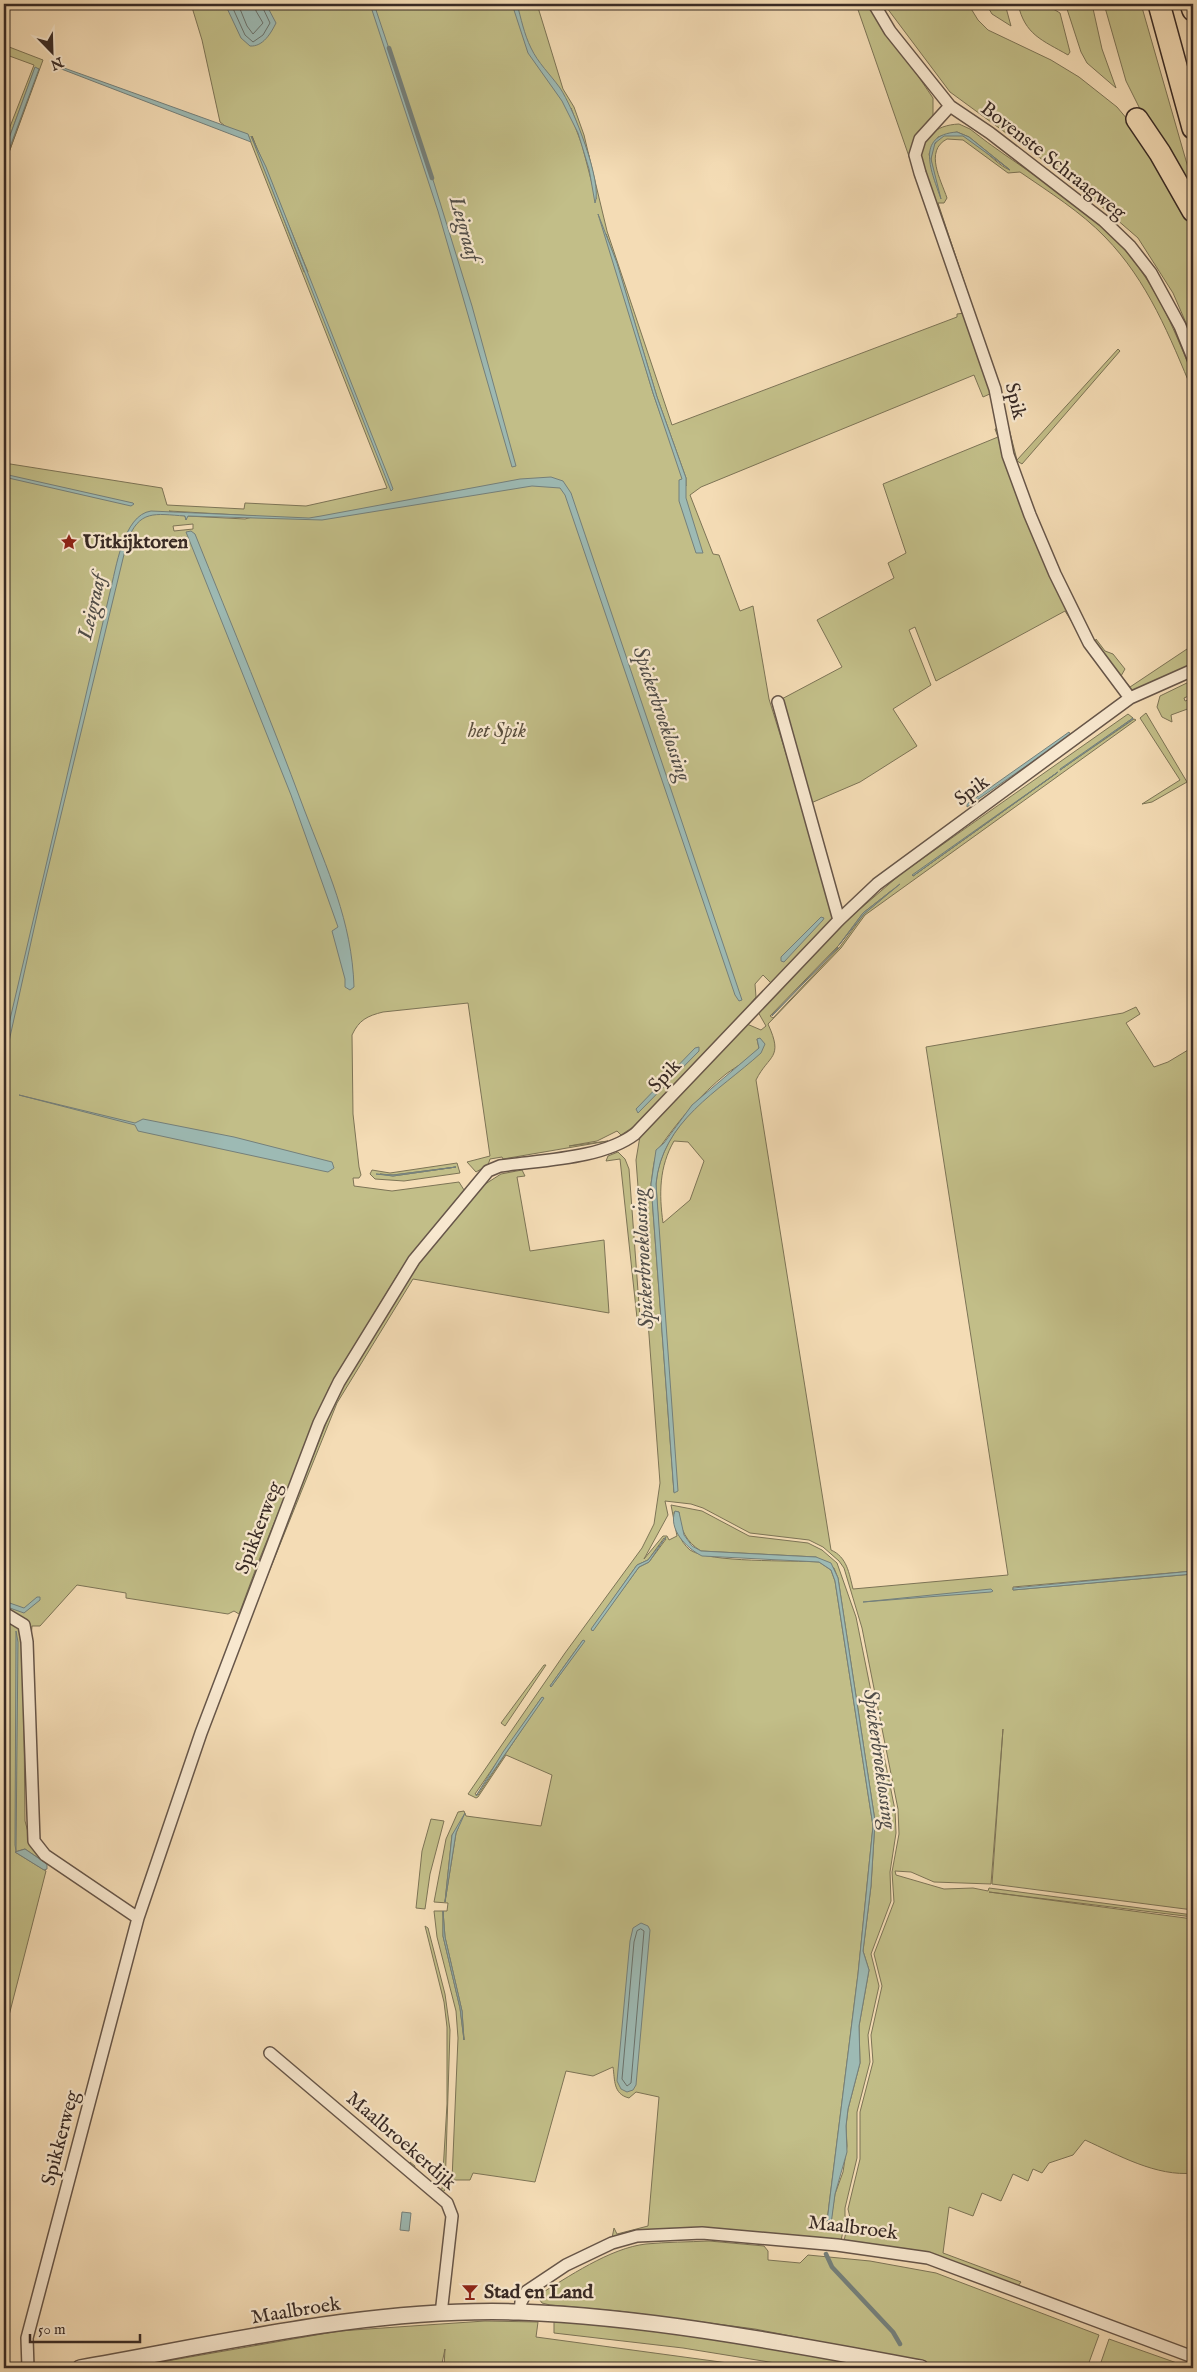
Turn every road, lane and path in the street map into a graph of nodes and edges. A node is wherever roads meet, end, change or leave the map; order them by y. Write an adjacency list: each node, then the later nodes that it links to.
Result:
1 (874, 4): 5 (street, Bovenste Schraagweg)
2 (1158, 4): 7 (highway)
3 (1192, 4): 4 (highway)
4 (1193, 10)
5 (950, 106): 9 (street, Bovenste Schraagweg); 11 (street, Spik)
6 (1137, 120): 8 (highway)
7 (1193, 128)
8 (1193, 211)
9 (1193, 358)
10 (1193, 670): 11 (street, Spik)
11 (1130, 698): 13 (street, Spik)
12 (778, 702): 13 (street)
13 (839, 920): 14 (street, Spik)
14 (476, 1183): 16 (street, Spikkerweg)
15 (4, 1613): 16 (street)
16 (138, 1918): 21 (street, Spikkerweg)
17 (270, 2053): 19 (street, Maalbroekerdijk)
18 (520, 2312): 19 (street, Maalbroek); 20 (street, Maalbroek); 23 (street, Maalbroek)
19 (441, 2314): 22 (street, Maalbroek)
20 (1193, 2357)
21 (28, 2368)
22 (80, 2368)
23 (921, 2368)

